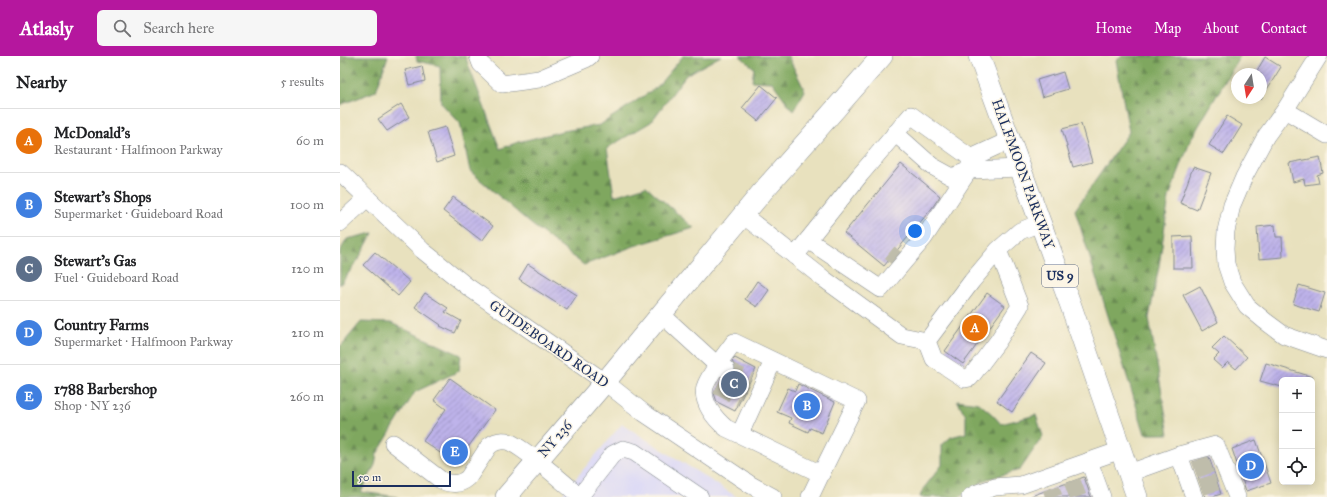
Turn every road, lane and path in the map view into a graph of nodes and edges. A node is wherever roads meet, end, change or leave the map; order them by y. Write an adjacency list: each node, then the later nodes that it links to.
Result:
1 (478, 56): 2 (street)
2 (590, 56)
3 (863, 56): 7 (main road)
4 (882, 56): 7 (main road, NY 236)
5 (980, 56): 11 (main road, HALFMOON PARKWAY / US 9)
6 (1320, 63): 8 (street)
7 (838, 105): 16 (main road, NY 236)
8 (1285, 110): 10 (street); 26 (street)
9 (895, 133): 12 (street); 12 (street); 20 (street)
10 (1327, 135)
11 (1010, 140): 12 (street); 13 (main road, HALFMOON PARKWAY / US 9)
12 (970, 164): 13 (street); 19 (street)
13 (1020, 168): 18 (main road, HALFMOON PARKWAY / US 9)
14 (340, 172): 15 (street, GUIDEBOARD ROAD)
15 (367, 198): 17 (street); 29 (street, GUIDEBOARD ROAD)
16 (743, 215): 22 (street); 24 (main road, NY 236)
17 (340, 223)
18 (1040, 223): 21 (street); 32 (main road, HALFMOON PARKWAY / US 9)
19 (924, 238): 23 (street); 23 (street)
20 (808, 240): 22 (street); 23 (street)
21 (998, 250): 25 (street); 25 (street)
22 (795, 256): 25 (street)
23 (874, 284)
24 (661, 314): 28 (street); 29 (main road, NY 236)
25 (927, 341)
26 (1327, 350)
27 (773, 361): 28 (street); 30 (street); 38 (street)
28 (721, 367): 30 (street)
29 (605, 382): 34 (main road, NY 236 / NY 236); 44 (street, GUIDEBOARD ROAD)
30 (740, 434): 38 (street)
31 (393, 444): 34 (street)
32 (1121, 450): 35 (street); 37 (main road, HALFMOON PARKWAY / US 9)
33 (1179, 456): 36 (street); 36 (street); 37 (street)
34 (537, 461): 41 (street); 42 (main road, NY 236 / NY 236)
35 (1089, 461): 40 (street); 47 (street)
36 (1203, 467): 39 (street); 39 (street)
37 (1129, 473): 48 (main road, HALFMOON PARKWAY / US 9)
38 (820, 474): 45 (street)
39 (1207, 487): 49 (street)
40 (1023, 491): 46 (street)
41 (580, 496): 43 (street)
42 (506, 497)
43 (700, 497)
44 (773, 497)
45 (810, 497)
46 (970, 497)
47 (1102, 497)
48 (1137, 497)
49 (1238, 497)

